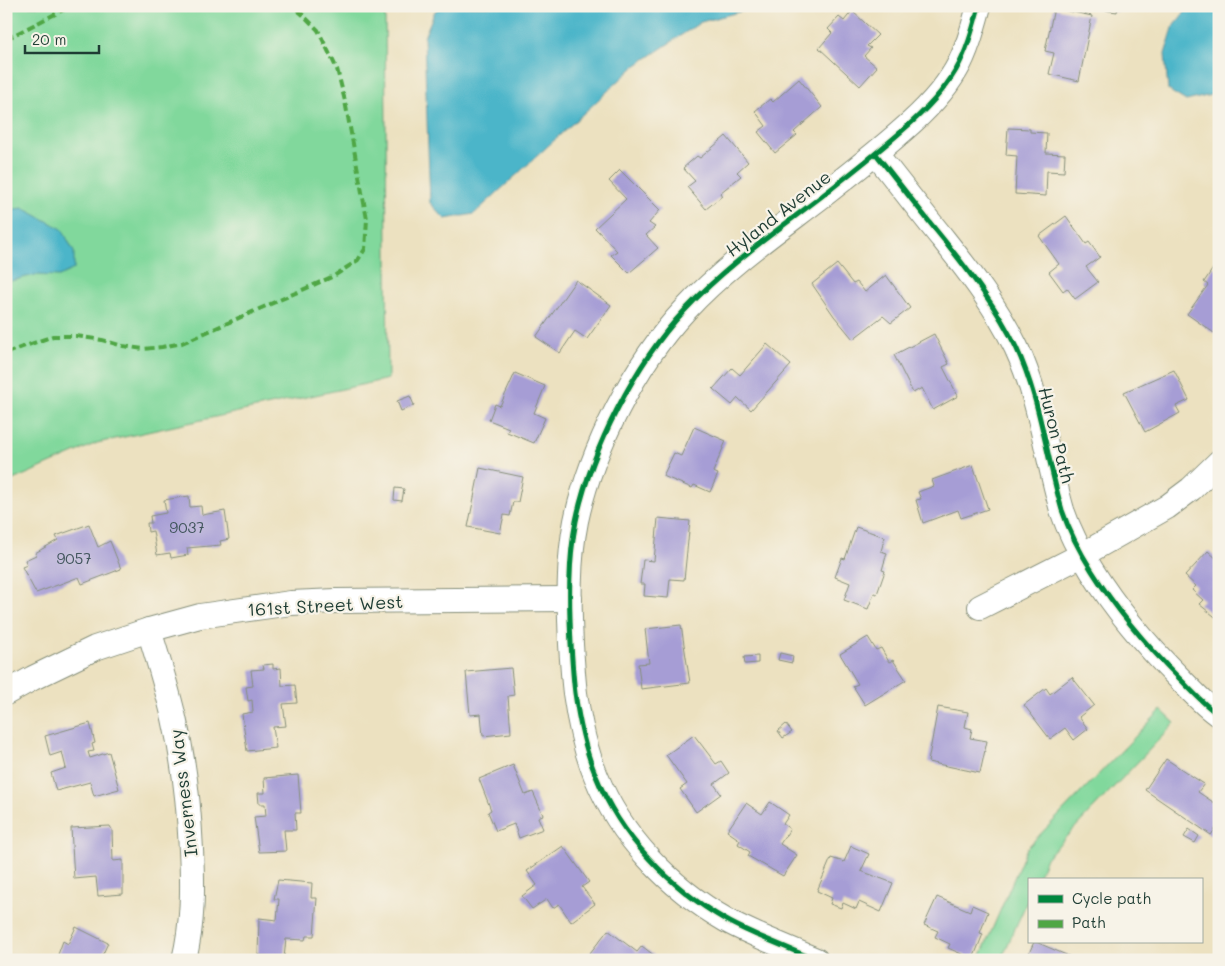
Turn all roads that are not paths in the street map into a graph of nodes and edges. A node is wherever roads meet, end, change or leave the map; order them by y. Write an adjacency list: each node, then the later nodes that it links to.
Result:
1 (978, 6): 2 (street, Hyland Avenue)
2 (876, 154): 4 (street, Huron Path); 5 (street, Hyland Avenue)
3 (1219, 462): 4 (street)
4 (1082, 555): 6 (street); 9 (street, Huron Path)
5 (570, 599): 7 (street, 161st Street West); 11 (street, Hyland Avenue)
6 (980, 607)
7 (149, 630): 8 (street, 161st Street West); 10 (street, Inverness Way)
8 (6, 693)
9 (1219, 715)
10 (184, 960)
11 (816, 960)

